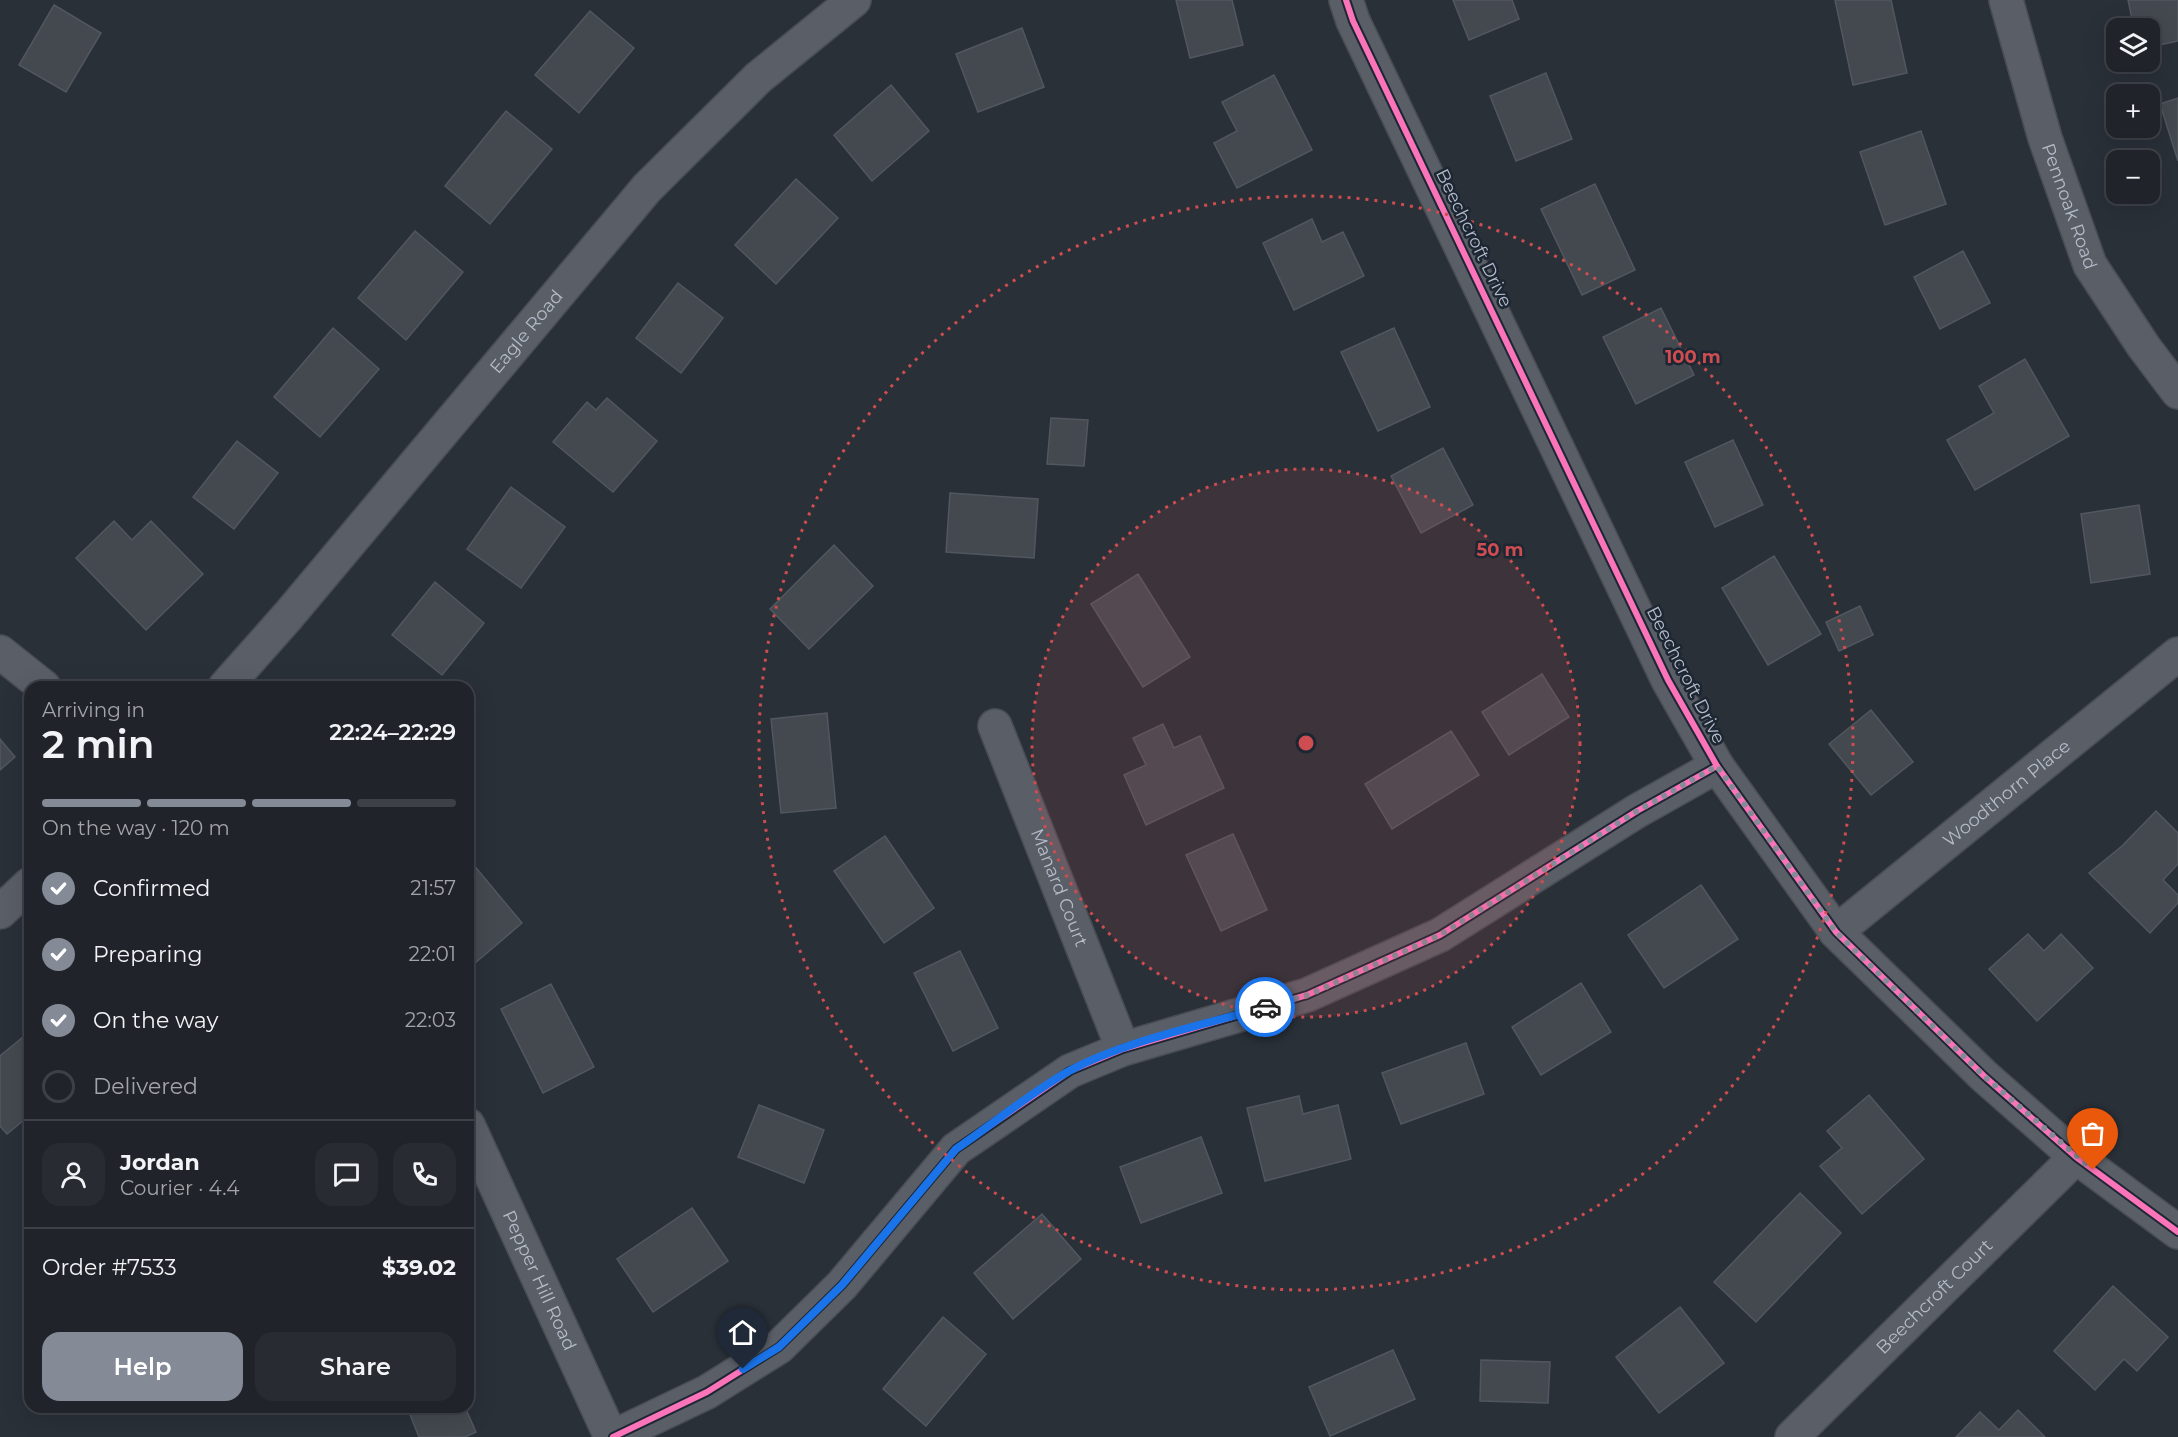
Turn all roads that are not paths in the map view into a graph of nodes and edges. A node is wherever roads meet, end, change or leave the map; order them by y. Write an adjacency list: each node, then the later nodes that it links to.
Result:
1 (854, 0): 8 (street, Eagle Road)
2 (1346, 0): 10 (street, Beechcroft Drive)
3 (2006, 0): 4 (street, Pennoak Road)
4 (2178, 392)
5 (0, 652): 7 (street)
6 (2178, 654): 13 (street, Woodthorn Place)
7 (36, 681)
8 (230, 681)
9 (995, 726): 14 (street, Manard Court)
10 (1717, 766): 13 (street, Beechcroft Drive); 14 (street)
11 (24, 890): 12 (street)
12 (0, 912)
13 (1836, 932): 16 (street, Beechcroft Drive)
14 (1124, 1049): 18 (street)
15 (474, 1138): 18 (street, Pepper Hill Road)
16 (2076, 1157): 17 (street, Beechcroft Drive); 19 (street, Beechcroft Court)
17 (2178, 1232)
18 (612, 1437)
19 (1792, 1437)

